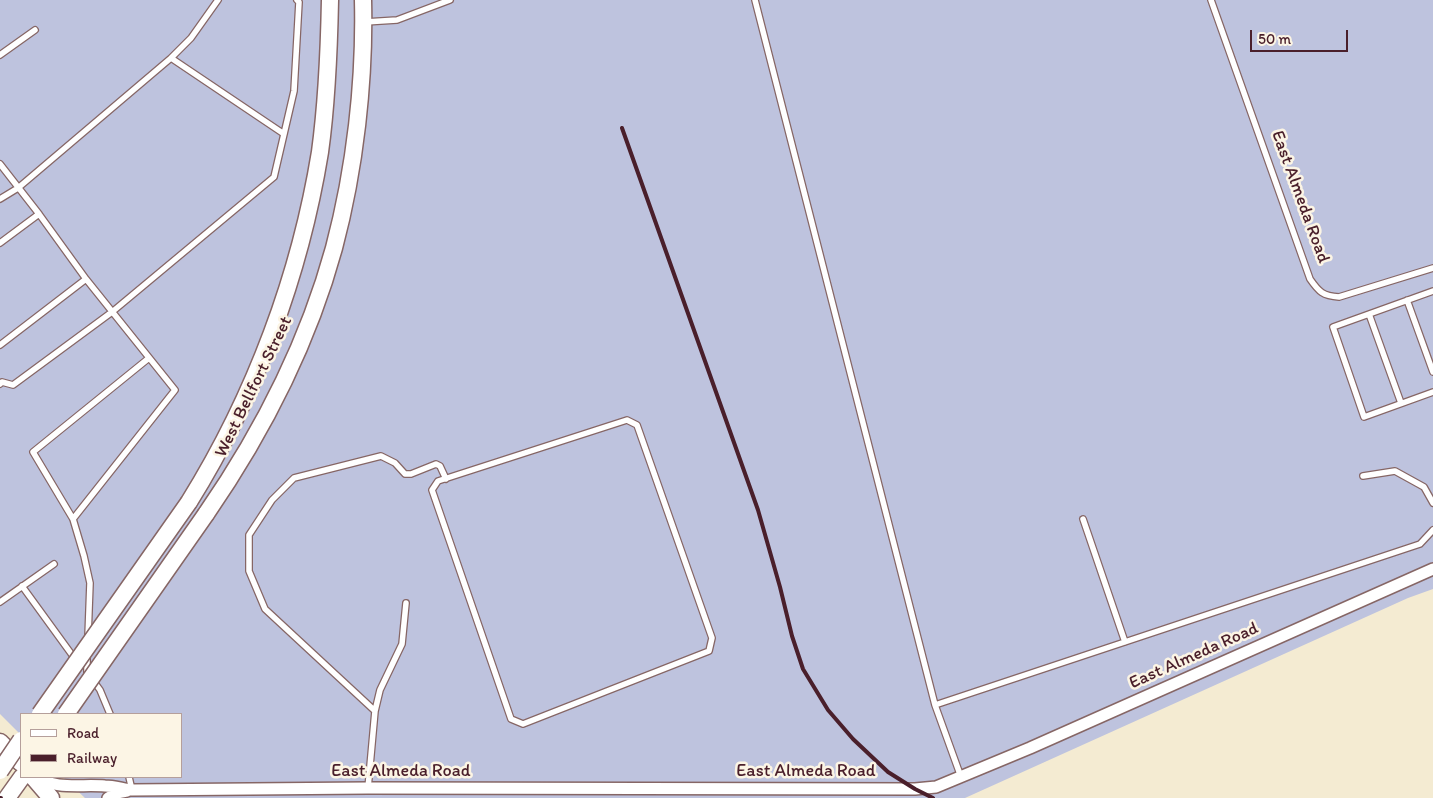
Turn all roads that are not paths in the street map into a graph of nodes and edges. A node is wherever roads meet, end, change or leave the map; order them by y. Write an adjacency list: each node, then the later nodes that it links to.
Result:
1 (218, 0): 11 (lane)
2 (297, 0): 12 (lane)
3 (330, 0): 45 (main road, West Bellfort Street, bridge)
4 (363, 0): 8 (main road, West Bellfort Street)
5 (450, 0): 8 (lane)
6 (755, 0): 43 (lane)
7 (1211, 0): 18 (lane, East Almeda Road)
8 (363, 22): 46 (main road, West Bellfort Street, bridge)
9 (35, 30): 10 (lane)
10 (0, 56)
11 (171, 58): 12 (lane); 14 (lane)
12 (284, 134): 22 (lane)
13 (0, 164): 14 (lane)
14 (18, 188): 15 (lane); 16 (lane)
15 (0, 199)
16 (38, 214): 17 (lane); 19 (lane)
17 (0, 243)
18 (1433, 268)
19 (86, 279): 22 (lane); 24 (lane)
20 (1433, 291): 21 (lane)
21 (1407, 300): 23 (lane); 26 (lane)
22 (112, 312): 25 (lane); 27 (lane)
23 (1369, 314): 29 (lane); 29 (lane)
24 (0, 346)
25 (149, 358): 33 (lane); 33 (lane)
26 (1433, 372)
27 (0, 384)
28 (1433, 392): 29 (lane)
29 (1401, 403)
30 (1363, 476): 32 (lane)
31 (446, 479): 31 (lane); 44 (lane)
32 (1433, 503)
33 (73, 519): 42 (lane)
34 (1082, 519): 41 (lane)
35 (1433, 530): 41 (lane)
36 (54, 564): 38 (lane)
37 (1433, 569): 52 (street, East Almeda Road)
38 (22, 586): 39 (lane); 42 (lane)
39 (0, 602)
40 (406, 603): 44 (lane)
41 (1125, 642): 43 (lane)
42 (87, 673): 47 (lane)
43 (936, 705): 52 (lane)
44 (375, 711): 58 (lane)
45 (41, 713)
46 (67, 713)
47 (110, 713)
48 (20, 741): 51 (main road, bridge)
49 (0, 742): 50 (main road)
50 (20, 762)
51 (0, 771)
52 (961, 777): 58 (street, East Almeda Road)
53 (21, 778): 59 (main road)
54 (35, 778): 60 (main road)
55 (36, 778): 57 (street, East Almeda Road)
56 (129, 778): 57 (lane)
57 (132, 790): 58 (street, East Almeda Road); 61 (street, East Almeda Road)
58 (368, 793)
59 (7, 798)
60 (51, 798)
61 (108, 798)

